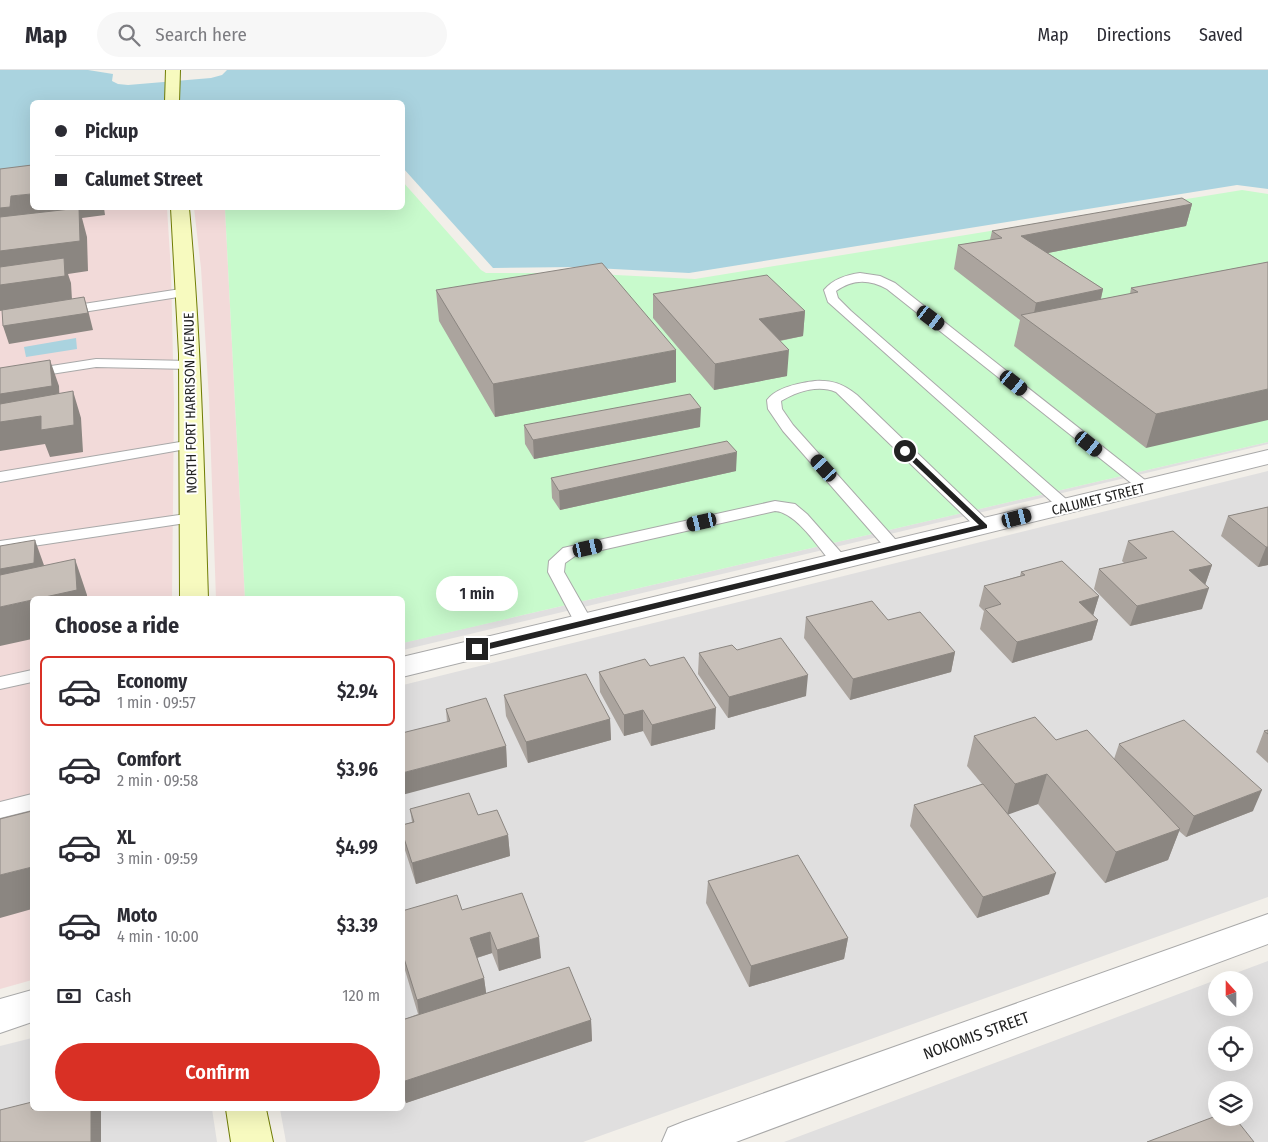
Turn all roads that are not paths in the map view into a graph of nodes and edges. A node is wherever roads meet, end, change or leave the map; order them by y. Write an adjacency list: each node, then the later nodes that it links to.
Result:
1 (172, 72): 2 (main road)
2 (172, 100)
3 (180, 210): 4 (main road, NORTH FORT HARRISON AVENUE)
4 (187, 292): 5 (lane); 6 (main road, NORTH FORT HARRISON AVENUE)
5 (48, 314)
6 (190, 365): 7 (lane); 8 (main road, NORTH FORT HARRISON AVENUE)
7 (0, 378)
8 (192, 444): 10 (lane); 13 (main road, NORTH FORT HARRISON AVENUE)
9 (1268, 457): 11 (street, CALUMET STREET)
10 (0, 477)
11 (1146, 487): 12 (street, CALUMET STREET); 12 (lane)
12 (1066, 506): 14 (street, CALUMET STREET)
13 (193, 518): 15 (lane); 18 (main road, NORTH FORT HARRISON AVENUE)
14 (984, 526): 16 (street, CALUMET STREET); 16 (lane)
15 (0, 546)
16 (895, 548): 17 (street, CALUMET STREET)
17 (839, 561): 19 (street, CALUMET STREET); 19 (lane)
18 (194, 596)
19 (584, 623): 20 (street, CALUMET STREET)
20 (405, 666)
21 (30, 676): 22 (lane)
22 (0, 683)
23 (30, 802): 24 (lane)
24 (0, 810)
25 (1268, 928): 30 (street, NOKOMIS STREET)
26 (30, 1007): 27 (street)
27 (0, 1016)
28 (246, 1111): 29 (main road)
29 (252, 1142)
30 (683, 1142)

